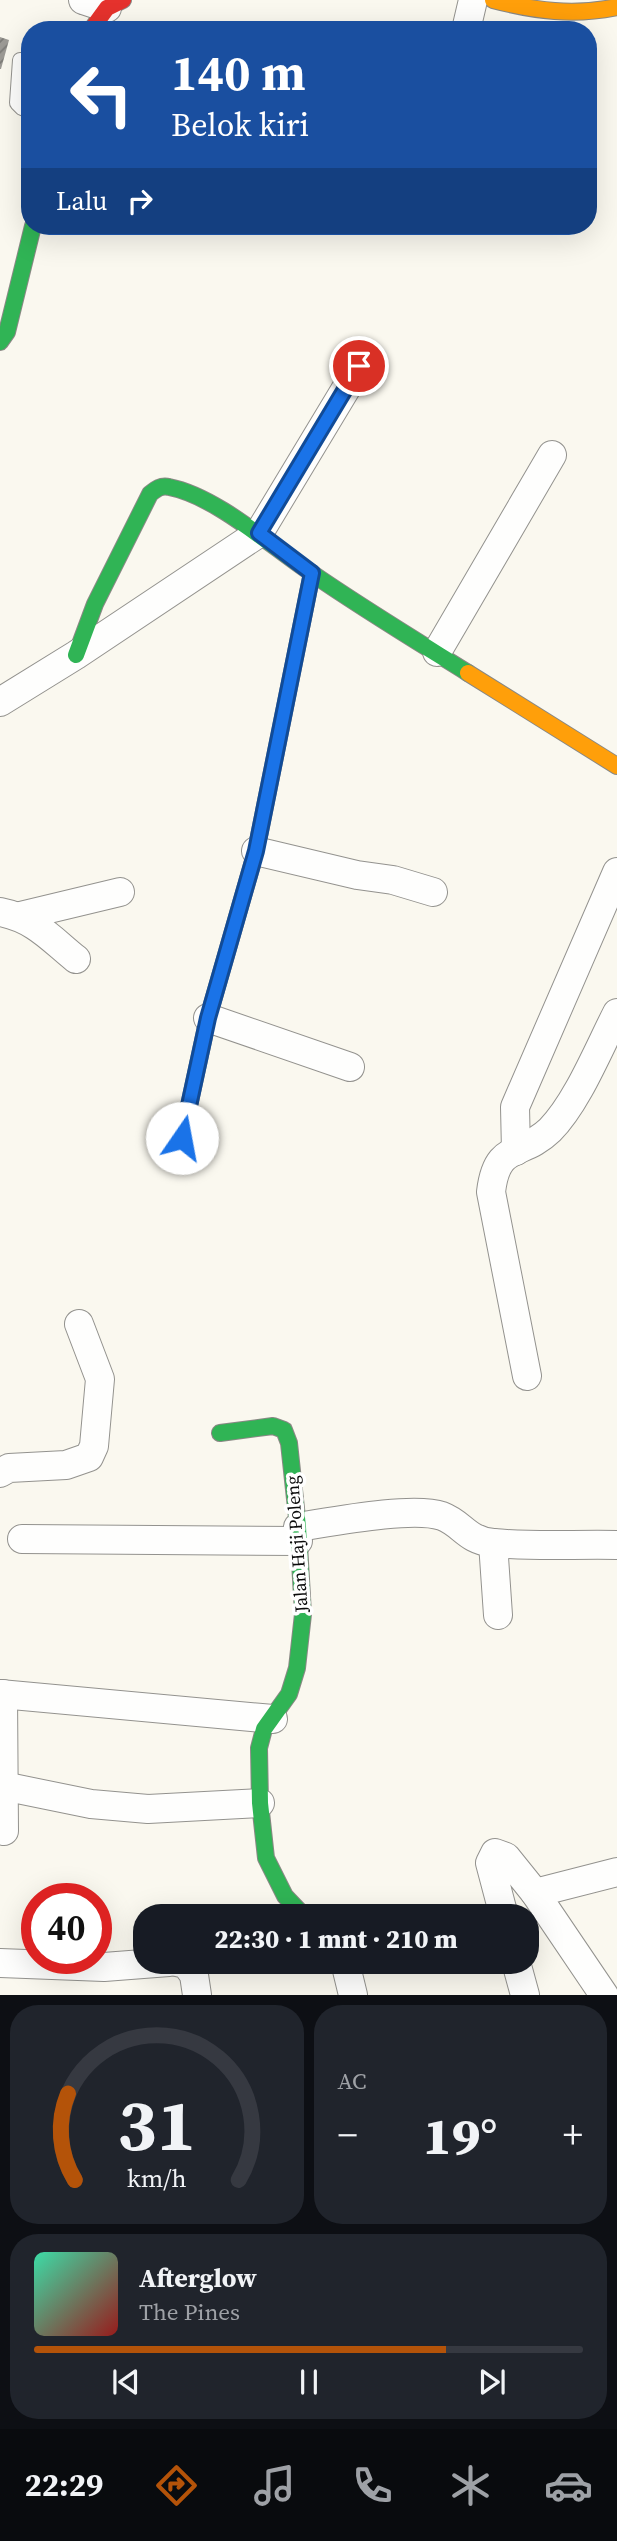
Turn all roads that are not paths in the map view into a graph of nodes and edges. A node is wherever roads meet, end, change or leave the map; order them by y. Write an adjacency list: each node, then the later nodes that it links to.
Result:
1 (473, 0): 4 (street)
2 (493, 0): 3 (street)
3 (617, 7)
4 (468, 21)
5 (20, 60): 6 (lane)
6 (21, 107)
7 (31, 235): 8 (street)
8 (0, 342)
9 (359, 366): 11 (street)
10 (552, 455): 13 (street)
11 (259, 533): 12 (street); 14 (street); 14 (street)
12 (312, 573): 13 (street); 17 (street)
13 (437, 652): 16 (street)
14 (76, 655): 15 (street)
15 (0, 702)
16 (617, 766)
17 (256, 851): 20 (street); 24 (street)
18 (617, 873): 27 (street)
19 (120, 891): 21 (street)
20 (433, 891)
21 (10, 914): 22 (street)
22 (76, 960)
23 (617, 1013): 27 (street)
24 (208, 1018): 25 (street); 26 (street)
25 (349, 1067)
26 (182, 1138)
27 (516, 1151): 29 (street)
28 (79, 1324): 31 (street)
29 (527, 1376)
30 (220, 1433): 32 (street, Jalan Haji Poleng)
31 (0, 1473)
32 (298, 1534): 33 (street); 34 (street); 38 (street, Jalan Haji Poleng)
33 (22, 1539)
34 (493, 1543): 35 (street); 36 (street)
35 (617, 1545)
36 (498, 1615)
37 (1, 1694): 38 (street); 39 (street)
38 (273, 1719): 40 (street, Jalan Haji Poleng)
39 (3, 1787): 40 (street); 41 (street)
40 (260, 1803): 44 (street, Jalan Haji Poleng)
41 (4, 1831)
42 (617, 1872): 43 (street)
43 (535, 1894): 45 (street); 54 (street)
44 (293, 1904)
45 (501, 1904)
46 (0, 1963): 47 (street)
47 (133, 1965)
48 (193, 1974): 51 (street)
49 (348, 1974): 52 (street)
50 (519, 1974): 53 (street)
51 (197, 1995)
52 (353, 1995)
53 (525, 1995)
54 (604, 1995)

